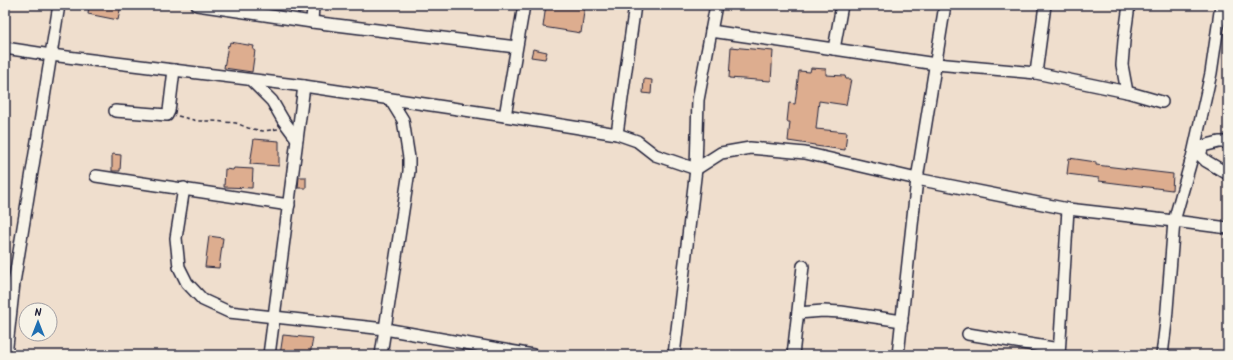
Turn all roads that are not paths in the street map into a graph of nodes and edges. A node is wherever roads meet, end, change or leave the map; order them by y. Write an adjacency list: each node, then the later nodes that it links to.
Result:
1 (59, 5): 17 (street)
2 (197, 5): 12 (street)
3 (313, 5): 12 (street)
4 (524, 5): 14 (street)
5 (634, 5): 28 (street)
6 (716, 5): 13 (street)
7 (842, 5): 16 (street)
8 (945, 5): 18 (street)
9 (1045, 5): 20 (street)
10 (1129, 5): 23 (street)
11 (1221, 5): 31 (street)
12 (312, 22): 14 (street)
13 (711, 31): 16 (street); 32 (street)
14 (516, 47): 27 (street)
15 (5, 48): 17 (street)
16 (834, 49): 18 (street)
17 (50, 55): 19 (street); 42 (street)
18 (936, 64): 20 (street); 35 (street)
19 (174, 70): 21 (street); 26 (street)
20 (1036, 73): 23 (street)
21 (251, 80): 22 (street); 29 (street)
22 (304, 86): 24 (street); 29 (street)
23 (1127, 92): 25 (street)
24 (390, 99): 27 (street); 46 (street)
25 (1162, 102)
26 (115, 111)
27 (505, 116): 28 (street)
28 (617, 134): 32 (street)
29 (298, 139): 37 (street)
30 (1228, 142): 31 (street)
31 (1197, 154): 33 (street); 39 (street)
32 (696, 169): 35 (street); 54 (street)
33 (1228, 174)
34 (96, 176): 36 (street)
35 (917, 178): 38 (street); 45 (street)
36 (184, 188): 37 (street); 44 (street)
37 (289, 205): 44 (street)
38 (1068, 209): 39 (street); 49 (street)
39 (1174, 221): 40 (street); 57 (street)
40 (1228, 228)
41 (803, 266): 43 (street)
42 (10, 282): 50 (street)
43 (798, 313): 45 (street); 55 (street)
44 (275, 317): 46 (street); 51 (street)
45 (902, 321): 56 (street)
46 (385, 328): 48 (street); 52 (street)
47 (968, 334): 49 (street)
48 (495, 352): 53 (street)
49 (1059, 352)
50 (6, 355)
51 (269, 355)
52 (381, 355)
53 (533, 355)
54 (674, 355)
55 (793, 355)
56 (898, 355)
57 (1162, 355)

